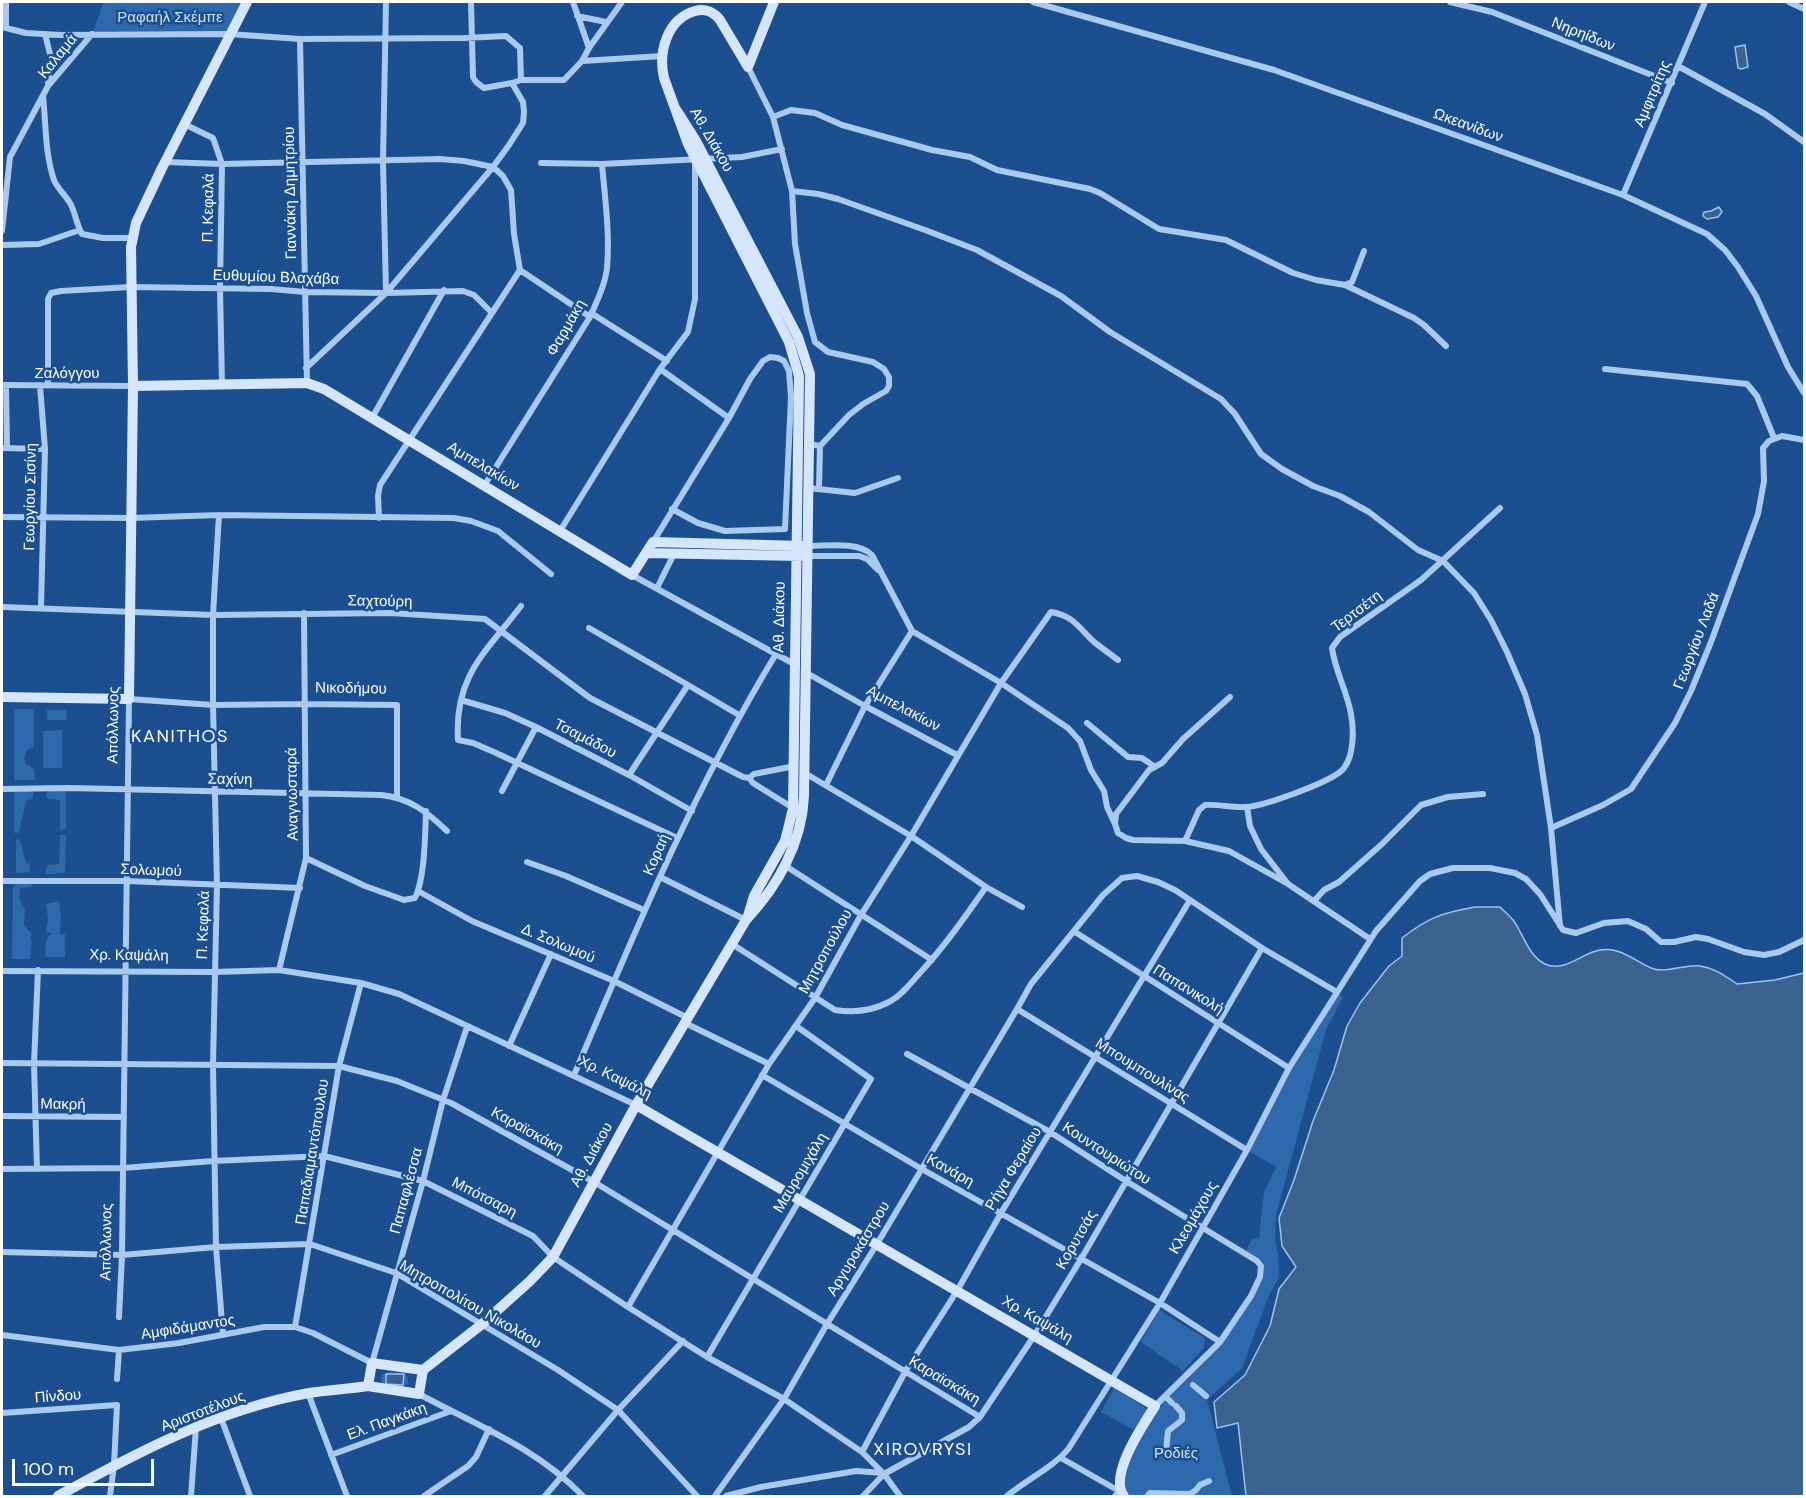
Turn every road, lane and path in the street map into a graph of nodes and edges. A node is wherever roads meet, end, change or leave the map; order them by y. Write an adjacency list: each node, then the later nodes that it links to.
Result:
1 (15, 2): 12 (street)
2 (247, 2): 19 (street, Απόλλωνος)
3 (386, 2): 20 (street)
4 (471, 2): 21 (street)
5 (573, 2): 14 (street)
6 (622, 2): 15 (street)
7 (774, 2): 27 (street)
8 (1033, 2): 48 (street, Ωκεανίδων)
9 (1450, 2): 30 (street, Νηρηίδων)
10 (1705, 2): 26 (street, Αμφιτρίτης)
11 (1789, 2): 13 (street)
12 (6, 3): 16 (street)
13 (1804, 9)
14 (578, 16): 15 (street); 23 (street)
15 (606, 22): 23 (street)
16 (4, 28): 17 (street)
17 (45, 34): 18 (street); 31 (street)
18 (92, 34): 19 (street); 31 (street, Καλαμά)
19 (230, 34): 22 (street); 34 (street, Απόλλωνος)
20 (387, 38): 21 (street); 22 (street); 41 (street)
21 (471, 38): 28 (street); 29 (street)
22 (300, 39): 42 (street, Γιαννάκη Δημητρίου)
23 (589, 48): 25 (street)
24 (662, 56): 25 (street); 27 (street); 39 (street, Αθ. Διάκου)
25 (582, 61): 28 (street)
26 (1678, 66): 30 (street, Αμφιτρίτης); 35 (street)
27 (748, 67): 33 (street)
28 (521, 80): 29 (street)
29 (512, 83): 46 (street)
30 (1671, 83): 48 (street, Αμφιτρίτης)
31 (48, 86): 32 (street, Καλαμά)
32 (43, 96): 38 (street, Καλαμά); 49 (street)
33 (773, 117): 36 (street); 55 (street)
34 (183, 124): 40 (street, Απόλλωνος); 44 (street, Π. Κεφαλά)
35 (1804, 141)
36 (782, 149): 39 (street); 47 (street)
37 (2, 156): 38 (street)
38 (10, 157): 50 (street, Καλαμά)
39 (700, 158): 45 (street); 64 (street); 80 (street, Αθ. Διάκου); 96 (street, Αθ. Διάκου)
40 (165, 161): 44 (street); 51 (street, Απόλλωνος)
41 (383, 161): 42 (street); 46 (street); 60 (street)
42 (302, 162): 44 (street); 59 (street, Γιαννάκη Δημητρίου)
43 (541, 163): 45 (street)
44 (222, 164): 57 (street, Π. Κεφαλά)
45 (602, 164): 62 (street, Φαρμάκη)
46 (493, 167): 54 (street); 60 (street)
47 (792, 191): 81 (street); 99 (street)
48 (1623, 195): 74 (street, Ωκεανίδων)
49 (80, 230): 51 (street); 52 (street)
50 (2, 231)
51 (133, 238): 56 (street, Απόλλωνος)
52 (2, 245)
53 (1364, 250): 55 (street)
54 (520, 270): 61 (street); 62 (street)
55 (1345, 285): 63 (street)
56 (130, 286): 57 (street, Ευθυμίου Βλαχάβα); 70 (street, Ευθυμίου Βλαχάβα); 73 (street, Απόλλωνος)
57 (219, 288): 59 (street, Ευθυμίου Βλαχάβα); 71 (street, Π. Κεφαλά)
58 (444, 290): 60 (street, Ευθυμίου Βλαχάβα); 61 (street, Ευθυμίου Βλαχάβα); 75 (street)
59 (304, 292): 60 (street, Ευθυμίου Βλαχάβα); 65 (street, Γιαννάκη Δημητρίου)
60 (386, 293): 65 (street)
61 (492, 313): 78 (street)
62 (591, 315): 64 (street); 85 (street, Φαρμάκη)
63 (1446, 346)
64 (667, 361): 66 (street)
65 (306, 368): 68 (street, Γιαννάκη Δημητρίου)
66 (660, 369): 76 (street); 94 (street)
67 (1605, 369): 77 (street)
68 (307, 383): 71 (street, Αμπελακίων); 75 (street, Αμπελακίων)
69 (4, 385): 72 (street, Ζαλόγγου); 82 (street)
70 (48, 385): 72 (street, Ζαλόγγου); 73 (street, Ζαλόγγου)
71 (222, 385): 73 (street, Αμπελακίων)
72 (40, 386): 83 (street, Γεωργίου Σισίνη)
73 (133, 386): 92 (street, Απόλλωνος)
74 (1804, 393)
75 (372, 418): 78 (street, Αμπελακίων)
76 (729, 418): 88 (street); 88 (street)
77 (1774, 438): 79 (street); 151 (street, Γεωργίου Λαδά)
78 (408, 440): 85 (street, Αμπελακίων); 93 (street)
79 (1804, 440)
80 (809, 444): 81 (street); 86 (street, Αθ. Διάκου)
81 (820, 446): 86 (street)
82 (4, 448): 83 (street)
83 (45, 449): 91 (street, Γεωργίου Σισίνη)
84 (898, 478): 86 (street)
85 (484, 486): 94 (street, Αμπελακίων)
86 (814, 488): 96 (street, Αθ. Διάκου)
87 (1500, 508): 99 (street, Τερτσέτη)
88 (672, 509): 95 (street)
89 (219, 516): 92 (street); 93 (street); 109 (street, Π. Κεφαλά)
90 (2, 517): 91 (street)
91 (43, 518): 92 (street); 106 (street, Γεωργίου Σισίνη)
92 (131, 518): 107 (street, Απόλλωνος)
93 (379, 518): 100 (street)
94 (560, 531): 101 (street, Αμπελακίων)
95 (653, 542): 96 (street); 97 (street)
96 (802, 551): 98 (street); 102 (street); 102 (street); 115 (street, Αθ. Διάκου); 116 (street, Αθ. Διάκου)
97 (646, 553): 98 (street); 101 (street)
98 (674, 554): 103 (street)
99 (1443, 561): 146 (street, Τερτσέτη); 151 (street)
100 (551, 574)
101 (632, 574): 103 (street, Αμπελακίων)
102 (882, 574): 111 (street)
103 (657, 588): 113 (street, Αμπελακίων)
104 (521, 606): 112 (street)
105 (2, 607): 106 (street, Σαχτούρη)
106 (41, 608): 107 (street, Σαχτούρη)
107 (130, 611): 109 (street, Σαχτούρη); 121 (street, Απόλλωνος)
108 (304, 613): 109 (street, Σαχτούρη); 112 (street, Σαχτούρη); 123 (street, Αναγνωσταρά)
109 (213, 615): 124 (street, Π. Κεφαλά)
110 (590, 628): 118 (street)
111 (912, 631): 117 (street); 125 (street)
112 (501, 632): 122 (street); 129 (street, Σαχτούρη)
113 (776, 654): 115 (street, Αμπελακίων); 126 (street, Κοραή)
114 (1118, 660): 117 (street, Μητροπούλου)
115 (794, 664): 133 (street, Αθ. Διάκου)
116 (805, 671): 125 (street, Αμπελακίων); 135 (street, Αθ. Διάκου)
117 (1001, 683): 130 (street, Μητροπούλου); 150 (street)
118 (688, 685): 126 (street); 129 (street)
119 (2, 698): 121 (street)
120 (1230, 698): 134 (street)
121 (129, 699): 124 (street); 140 (street, Απόλλωνος)
122 (461, 700): 128 (street, Τσαμάδου); 132 (street)
123 (304, 704): 124 (street); 143 (street, Αναγνωσταρά); 145 (street, Νικοδήμου)
124 (213, 705): 142 (street, Π. Κεφαλά)
125 (865, 706): 130 (street, Αμπελακίων); 138 (street)
126 (739, 715): 131 (street, Κοραή)
127 (1087, 723): 134 (street)
128 (536, 727): 132 (street); 136 (street, Τσαμάδου)
129 (655, 733): 131 (street, Σαχτούρη); 136 (street)
130 (957, 755): 153 (street, Μητροπούλου)
131 (715, 762): 137 (street, Σαχτούρη); 149 (street, Κοραή)
132 (516, 764): 141 (street); 154 (street)
133 (794, 766): 135 (street); 137 (street); 147 (street, Αθ. Διάκου)
134 (1155, 767): 150 (street)
135 (804, 772): 138 (street); 158 (street, Αθ. Διάκου)
136 (629, 775): 149 (street, Τσαμάδου)
137 (749, 778): 147 (street, Σαχτούρη)
138 (825, 785): 153 (street)
139 (2, 789): 140 (street, Σαχίνη)
140 (128, 790): 142 (street, Σαχίνη); 161 (street, Απόλλωνος)
141 (502, 791)
142 (216, 792): 143 (street, Σαχίνη); 163 (street, Π. Κεφαλά)
143 (305, 793): 145 (street, Σαχίνη); 156 (street, Αναγνωσταρά)
144 (1483, 794): 168 (street)
145 (397, 797): 148 (street, Σαχίνη)
146 (1247, 807): 155 (street, Τερτσέτη); 162 (street)
147 (793, 808): 172 (street, Αθ. Διάκου)
148 (426, 811): 152 (street, Σαχίνη); 166 (street)
149 (692, 811): 154 (street, Κοραή)
150 (1115, 824): 155 (street)
151 (1551, 828): 173 (street)
152 (447, 831)
153 (911, 836): 164 (street); 171 (street, Μητροπούλου)
154 (677, 838): 159 (street, Κοραή)
155 (1185, 841): 162 (street)
156 (306, 858): 165 (street, Αναγνωσταρά); 166 (street, Δ. Σολωμού)
157 (527, 862): 170 (street)
158 (784, 865): 171 (street); 172 (street, Αθ. Διάκου)
159 (660, 877): 170 (street, Κοραή); 172 (street)
160 (2, 881): 161 (street, Σολωμού)
161 (127, 882): 163 (street, Σολωμού); 184 (street, Απόλλωνος)
162 (1288, 884): 168 (street)
163 (217, 885): 165 (street, Σολωμού); 185 (street, Π. Κεφαλά)
164 (986, 887): 169 (street); 180 (street)
165 (300, 888): 182 (street, Αναγνωσταρά)
166 (417, 895): 179 (street, Δ. Σολωμού)
167 (1190, 900): 174 (street, Αργυροκάστρου); 178 (street); 186 (street, Ρήγα Φεραίου)
168 (1314, 901): 175 (street)
169 (1022, 907)
170 (644, 910): 187 (street, Κοραή)
171 (861, 915): 180 (street); 190 (street, Μητροπούλου)
172 (746, 920): 177 (street, Αθ. Διάκου)
173 (1560, 928): 175 (street, Κλεομάχους); 176 (street)
174 (1075, 932): 186 (street, Παπανικολή); 191 (street, Αργυροκάστρου)
175 (1370, 939): 189 (street, Κλεομάχους)
176 (1804, 940)
177 (732, 944): 190 (street); 192 (street, Αθ. Διάκου)
178 (1262, 948): 189 (street); 193 (street, Κορυτσάς)
179 (550, 954): 187 (street, Δ. Σολωμού); 196 (street)
180 (932, 960): 190 (street)
181 (38, 970): 183 (street, Χρ. Καψάλη); 184 (street, Χρ. Καψάλη); 200 (street)
182 (279, 970): 185 (street, Χρ. Καψάλη); 188 (street, Χρ. Καψάλη)
183 (2, 971)
184 (126, 972): 185 (street, Χρ. Καψάλη); 202 (street, Απόλλωνος)
185 (214, 972): 203 (street, Π. Κεφαλά)
186 (1143, 976): 193 (street, Παπανικολή); 198 (street, Ρήγα Φεραίου)
187 (614, 981): 192 (street, Δ. Σολωμού); 206 (street, Κοραή)
188 (361, 983): 195 (street, Χρ. Καψάλη); 204 (street, Παπαδιαμαντόπουλου)
189 (1337, 992): 205 (street, Κλεομάχους)
190 (815, 998): 194 (street, Μητροπούλου)
191 (1017, 1009): 198 (street, Μπουμπουλίνας); 208 (street, Αργυροκάστρου)
192 (687, 1020): 201 (street); 211 (street, Αθ. Διάκου)
193 (1219, 1024): 205 (street, Παπανικολή); 210 (street, Κορυτσάς)
194 (796, 1026): 201 (street, Μητροπούλου); 215 (street, Μαυρομιχάλη)
195 (467, 1027): 196 (street, Χρ. Καψάλη); 209 (street, Παπαφλέσσα)
196 (509, 1046): 206 (street, Χρ. Καψάλη)
197 (908, 1054): 208 (street, Κουντουριώτου)
198 (1095, 1056): 210 (street, Μπουμπουλίνας); 216 (street, Ρήγα Φεραίου)
199 (2, 1063): 200 (street, Καραϊσκάκη)
200 (34, 1064): 202 (street, Καραϊσκάκη); 213 (street)
201 (769, 1064): 207 (street, Μητροπούλου)
202 (124, 1065): 203 (street, Καραϊσκάκη); 214 (street, Απόλλωνος)
203 (213, 1065): 204 (street, Καραϊσκάκη); 220 (street, Π. Κεφαλά)
204 (339, 1066): 209 (street, Καραϊσκάκη); 219 (street, Παπαδιαμαντόπουλου)
205 (1289, 1068): 217 (street, Κλεομάχους)
206 (574, 1075): 211 (street, Χρ. Καψάλη)
207 (762, 1075): 215 (street, Κανάρη); 218 (street, Μητροπούλου)
208 (971, 1088): 216 (street, Κουντουριώτου); 222 (street, Αργυροκάστρου)
209 (442, 1100): 225 (street, Παπαφλέσσα); 227 (street, Καραϊσκάκη)
210 (1171, 1103): 217 (street, Μπουμπουλίνας); 226 (street, Κορυτσάς)
211 (636, 1105): 218 (street, Χρ. Καψάλη); 227 (street, Αθ. Διάκου)
212 (2, 1116): 213 (street, Μακρή)
213 (35, 1116): 214 (street, Μακρή); 223 (street)
214 (124, 1117): 221 (street, Απόλλωνος)
215 (844, 1123): 222 (street, Κανάρη); 228 (street, Μαυρομιχάλη)
216 (1050, 1132): 226 (street, Κουντουριώτου); 229 (street, Ρήγα Φεραίου)
217 (1247, 1150): 230 (street, Κλεομάχους)
218 (719, 1153): 228 (street, Χρ. Καψάλη); 231 (street, Μητροπούλου)
219 (324, 1156): 220 (street, Μπότσαρη); 225 (street, Μπότσαρη); 233 (street, Παπαδιαμαντόπουλου)
220 (213, 1161): 221 (street, Μπότσαρη); 234 (street, Π. Κεφαλά)
221 (123, 1168): 223 (street, Μπότσαρη); 236 (street, Απόλλωνος)
222 (920, 1168): 229 (street, Κανάρη); 232 (street, Αργυροκάστρου)
223 (37, 1169): 224 (street, Μπότσαρη)
224 (2, 1170)
225 (423, 1181): 237 (street, Μπότσαρη); 239 (street, Παπαφλέσσα)
226 (1126, 1181): 230 (street, Κουντουριώτου); 238 (street, Κορυτσάς)
227 (594, 1182): 231 (street, Καραϊσκάκη); 237 (street, Αθ. Διάκου)
228 (800, 1200): 232 (street, Χρ. Καψάλη); 240 (street, Μαυρομιχάλη)
229 (1002, 1213): 238 (street, Κανάρη); 241 (street, Ρήγα Φεραίου)
230 (1202, 1228): 242 (street, Κλεομάχους); 252 (street, Κουντουριώτου)
231 (671, 1230): 240 (street, Καραϊσκάκη); 243 (street, Μητροπούλου)
232 (877, 1244): 241 (street, Χρ. Καψάλη); 245 (street, Αργυροκάστρου)
233 (310, 1245): 234 (street, Μητροπολίτου Νικολάου); 239 (street, Μητροπολίτου Νικολάου); 247 (street, Παπαδιαμαντόπουλου)
234 (216, 1247): 236 (street, Μητροπολίτου Νικολάου); 249 (street, Π. Κεφαλά)
235 (2, 1252): 236 (street, Μητροπολίτου Νικολάου)
236 (122, 1255): 244 (street, Απόλλωνος)
237 (553, 1257): 243 (street, Μπότσαρη); 246 (street, Αθ. Διάκου)
238 (1081, 1259): 242 (street, Κανάρη); 250 (street, Κορυτσάς)
239 (396, 1273): 246 (street, Μητροπολίτου Νικολάου); 255 (street, Παπαφλέσσα)
240 (752, 1278): 245 (street, Καραϊσκάκη); 254 (street, Μαυρομιχάλη)
241 (957, 1291): 250 (street, Χρ. Καψάλη); 257 (street, Ρήγα Φεραίου)
242 (1160, 1303): 252 (street, Κανάρη); 259 (street, Κλεομάχους)
243 (628, 1307): 251 (street, Μπότσαρη)
244 (119, 1317)
245 (827, 1324): 257 (street, Καραϊσκάκη); 266 (street, Αργυροκάστρου)
246 (481, 1325): 256 (street, Αθ. Διάκου); 268 (street, Μητροπολίτου Νικολάου)
247 (295, 1327): 249 (street, Αμφιδάμαντος); 255 (street, Αμφιδάμαντος)
248 (2, 1335): 253 (street, Αμφιδάμαντος)
249 (223, 1335): 253 (street, Αμφιδάμαντος)
250 (1034, 1336): 259 (street, Χρ. Καψάλη); 271 (street, Κορυτσάς)
251 (683, 1341): 254 (street, Μπότσαρη); 268 (street)
252 (1220, 1342): 264 (street)
253 (119, 1350): 258 (street)
254 (707, 1357): 266 (street, Μπότσαρη)
255 (372, 1363): 256 (street); 261 (street)
256 (423, 1370): 263 (street)
257 (905, 1372): 271 (street, Καραϊσκάκη); 276 (street, Ρήγα Φεραίου)
258 (117, 1379)
259 (1111, 1380): 267 (street, Χρ. Καψάλη); 278 (street, Κλεομάχους)
260 (1193, 1385): 265 (street)
261 (368, 1386): 262 (street, Αριστοτέλους); 263 (street, Αριστοτέλους)
262 (308, 1393): 272 (street, Αριστοτέλους); 277 (street)
263 (419, 1394): 269 (street)
264 (1165, 1396): 267 (street); 275 (street)
265 (1206, 1396)
266 (784, 1399): 276 (street, Μπότσαρη); 294 (street, Αργυροκάστρου)
267 (1155, 1406): 285 (street)
268 (618, 1410): 281 (street); 293 (street, Μητροπολίτου Νικολάου)
269 (451, 1411): 274 (street); 277 (street, Ελ. Παγκάκη)
270 (2, 1413): 279 (street, Πίνδου)
271 (980, 1417): 280 (street, Κορυτσάς)
272 (221, 1418): 273 (street, Αριστοτέλους); 288 (street)
273 (196, 1427): 279 (street, Αριστοτέλους); 287 (street)
274 (489, 1429): 281 (street); 290 (street)
275 (1166, 1451)
276 (862, 1452): 280 (street, Μπότσαρη)
277 (331, 1455): 289 (street)
278 (1061, 1458): 285 (street); 299 (street, Κλεομάχους)
279 (114, 1465): 284 (street); 286 (street, Αριστοτέλους)
280 (884, 1474): 283 (street); 297 (street, Κορυτσάς); 298 (street, Μπότσαρη)
281 (563, 1476): 291 (street); 292 (street)
282 (1209, 1481): 300 (street)
283 (761, 1487): 295 (street); 296 (street)
284 (109, 1495)
285 (1120, 1495)
286 (58, 1497)
287 (191, 1497)
288 (250, 1497)
289 (346, 1497)
290 (424, 1497)
291 (545, 1497)
292 (582, 1497)
293 (697, 1497)
294 (715, 1497)
295 (726, 1497)
296 (766, 1497)
297 (863, 1497)
298 (900, 1497)
299 (1007, 1497)
300 (1149, 1497)

